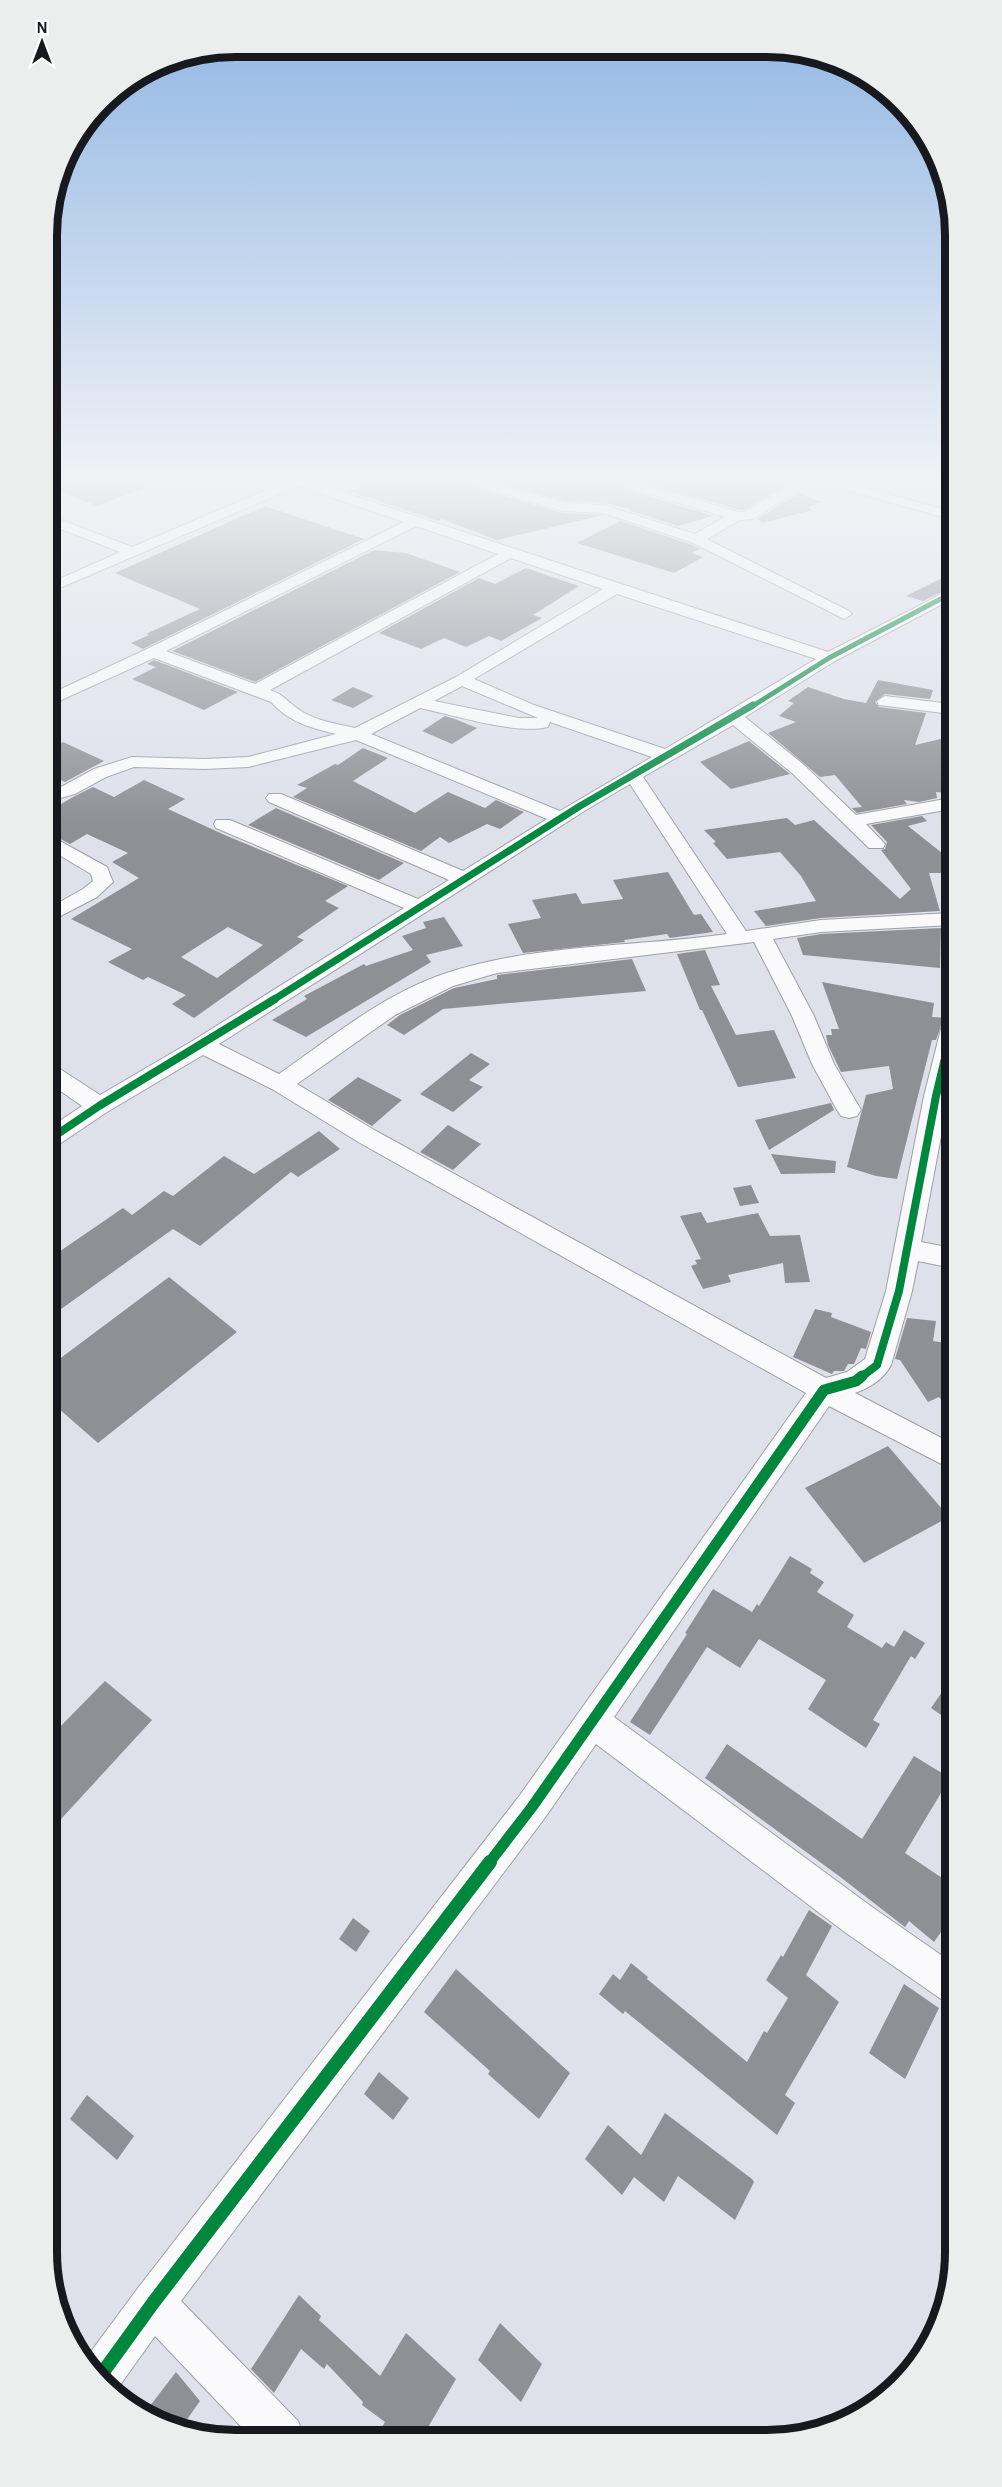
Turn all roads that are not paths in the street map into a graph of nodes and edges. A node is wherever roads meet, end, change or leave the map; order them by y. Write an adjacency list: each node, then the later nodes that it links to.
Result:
1 (270, 594): 8 (street)
2 (434, 594): 11 (street)
3 (606, 594): 10 (street)
4 (635, 594): 9 (street)
5 (805, 594): 7 (street)
6 (945, 597): 9 (street)
7 (844, 614)
8 (153, 652): 11 (street); 12 (street)
9 (830, 658): 16 (street)
10 (462, 680): 14 (street); 17 (street)
11 (255, 691): 18 (street)
12 (57, 697)
13 (885, 701): 15 (street)
14 (419, 703): 17 (street); 18 (street)
15 (945, 708)
16 (734, 717): 19 (street); 25 (street)
17 (573, 725): 19 (street)
18 (357, 734): 21 (street); 24 (street)
19 (666, 754): 20 (street)
20 (633, 776): 24 (street); 33 (street)
21 (57, 794)
22 (275, 798): 29 (street)
23 (945, 804): 25 (street)
24 (561, 818): 29 (street)
25 (851, 821): 27 (street)
26 (224, 824): 30 (street)
27 (876, 844)
28 (57, 846): 31 (street)
29 (464, 879): 30 (street)
30 (419, 907): 34 (street)
31 (57, 912)
32 (945, 919): 33 (street)
33 (750, 936): 36 (street); 39 (street)
34 (202, 1045): 36 (street); 38 (street)
35 (57, 1077): 38 (street)
36 (280, 1084): 43 (street)
37 (944, 1097): 41 (street)
38 (99, 1106): 40 (street)
39 (849, 1110)
40 (57, 1134)
41 (907, 1249): 42 (street); 43 (street)
42 (945, 1257)
43 (824, 1390): 44 (street); 45 (street)
44 (945, 1454)
45 (592, 1721): 46 (street); 47 (street)
46 (945, 1980)
47 (153, 2303): 48 (street); 49 (street)
48 (103, 2371)
49 (275, 2430)

